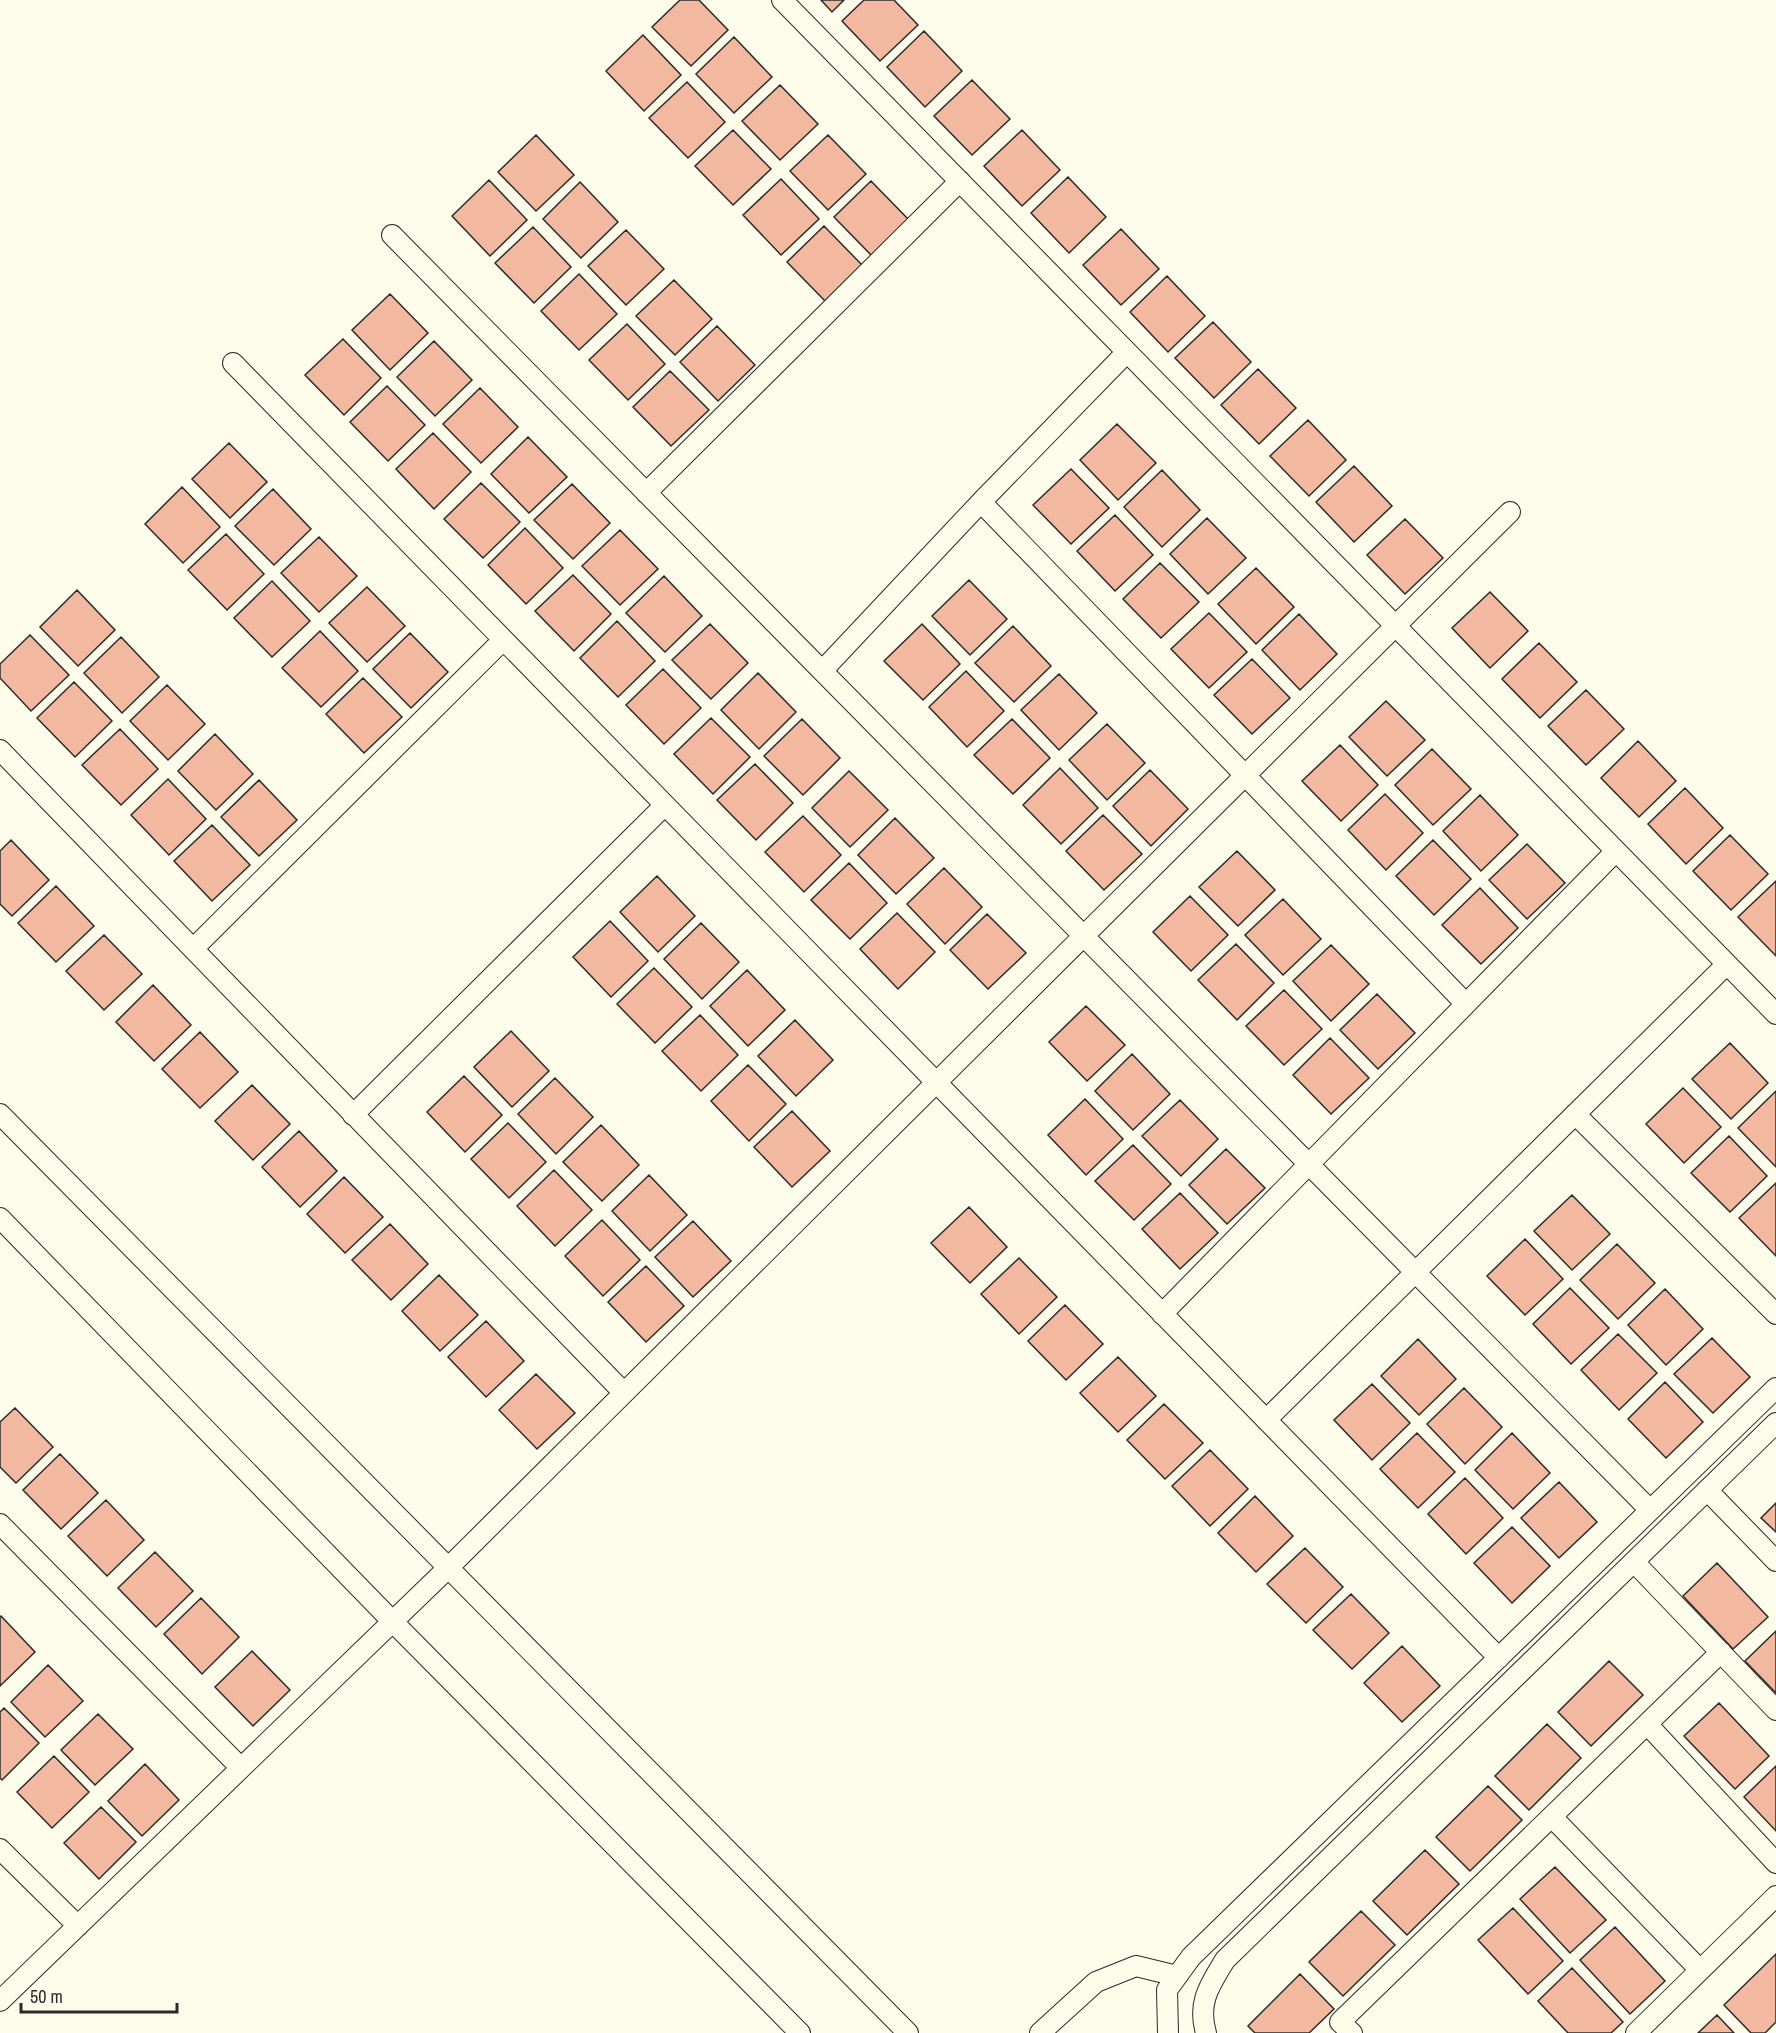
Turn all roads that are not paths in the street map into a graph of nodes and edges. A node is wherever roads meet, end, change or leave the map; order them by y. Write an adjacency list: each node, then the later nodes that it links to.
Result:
1 (782, 0): 2 (street)
2 (960, 181): 4 (street); 6 (street)
3 (392, 235): 6 (street)
4 (1127, 352): 7 (street); 9 (street)
5 (233, 363): 10 (street)
6 (646, 493): 11 (street)
7 (981, 502): 11 (street); 13 (street)
8 (1510, 513): 9 (street)
9 (1396, 626): 13 (street); 15 (street)
10 (503, 640): 14 (street); 17 (street)
11 (822, 671): 16 (street)
12 (0, 750): 17 (street)
13 (1245, 776): 16 (street); 19 (street)
14 (665, 805): 21 (street); 24 (street)
15 (1616, 851): 18 (street); 19 (street)
16 (1084, 936): 21 (street); 25 (street)
17 (193, 949): 24 (street)
18 (1727, 964): 20 (street); 23 (street)
19 (1466, 1004): 25 (street)
20 (1776, 1014)
21 (936, 1083): 28 (street); 31 (street)
22 (0, 1114): 39 (street)
23 (1575, 1114): 27 (street); 29 (street)
24 (353, 1115): 31 (street)
25 (1309, 1164): 27 (street); 28 (street)
26 (0, 1218): 40 (street)
27 (1416, 1272): 32 (street); 35 (street)
28 (1162, 1314): 32 (street)
29 (1776, 1314)
30 (1776, 1388): 35 (street)
31 (624, 1393): 39 (street)
32 (1266, 1420): 42 (street)
33 (1776, 1423): 34 (street)
34 (1707, 1490): 37 (street); 38 (street)
35 (1650, 1510): 42 (street)
36 (0, 1524): 45 (street)
37 (1776, 1561)
38 (1634, 1562): 41 (street); 58 (street)
39 (448, 1568): 40 (street); 55 (street)
40 (393, 1622): 45 (street); 54 (street)
41 (1721, 1652): 43 (street); 44 (street)
42 (1499, 1658): 52 (street)
43 (1776, 1710)
44 (1647, 1724): 46 (street); 48 (street)
45 (241, 1768): 50 (street)
46 (1552, 1816): 51 (street); 59 (street)
47 (0, 1849): 50 (street)
48 (1776, 1863)
49 (1776, 1896): 51 (street)
50 (78, 1926): 53 (street)
51 (1700, 1970): 60 (street)
52 (1177, 1976): 56 (street); 57 (street)
53 (0, 2001)
54 (800, 2033)
55 (908, 2033)
56 (1040, 2033)
57 (1168, 2033)
58 (1206, 2033)
59 (1352, 2033)
60 (1636, 2033)

